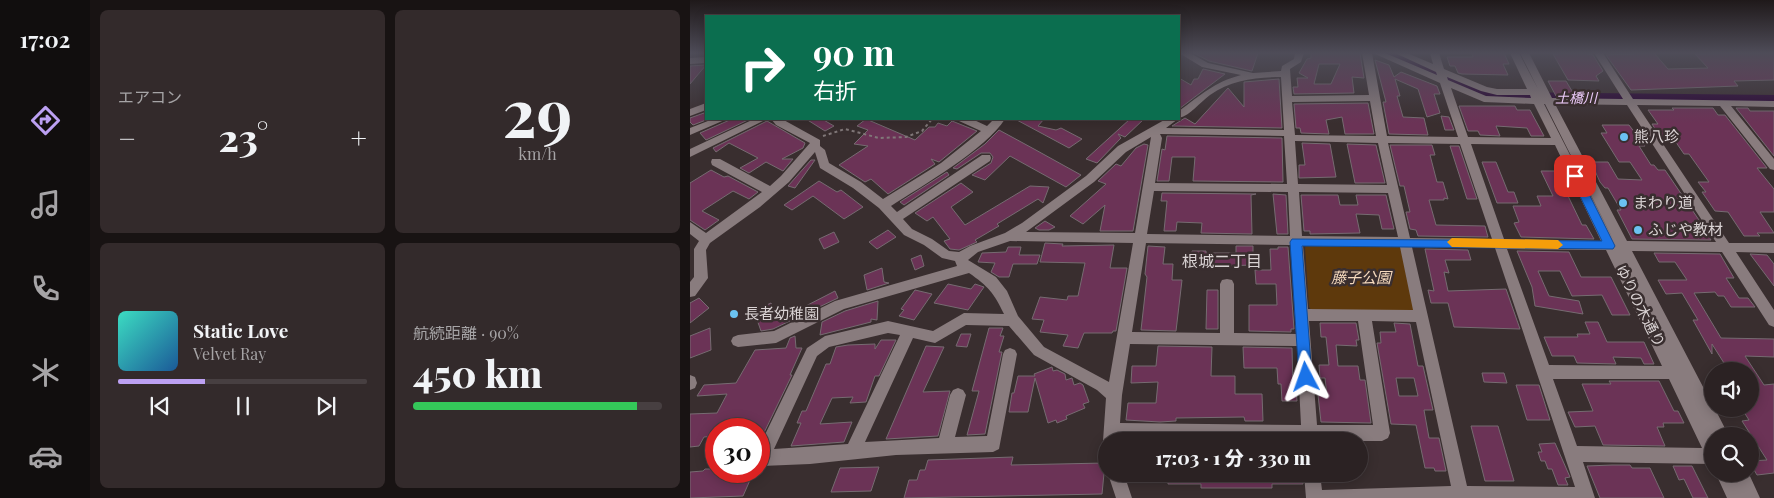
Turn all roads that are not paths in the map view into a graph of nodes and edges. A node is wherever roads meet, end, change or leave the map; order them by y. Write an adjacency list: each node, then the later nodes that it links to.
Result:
1 (1248, 76): 17 (street)
2 (1285, 76): 12 (street)
3 (1371, 76): 10 (street)
4 (1441, 76): 9 (street); 29 (street)
5 (1528, 76): 9 (street, ゆりの木通り)
6 (1532, 76): 9 (street, ゆりの木通り)
7 (1613, 76): 11 (street)
8 (1774, 95): 11 (street)
9 (1539, 96): 11 (street); 30 (street, ゆりの木通り); 49 (street, ゆりの木通り)
10 (1374, 98): 12 (street); 28 (street)
11 (1627, 98): 13 (street); 50 (street)
12 (1288, 99): 27 (street)
13 (1723, 103): 14 (street); 35 (street)
14 (1774, 104)
15 (705, 106): 16 (street)
16 (690, 113)
17 (1180, 115)
18 (719, 120): 26 (street)
19 (760, 120): 32 (street)
20 (777, 120): 31 (street)
21 (966, 120): 24 (street)
22 (999, 120): 24 (street)
23 (1171, 120): 25 (street)
24 (988, 131): 40 (street)
25 (1153, 131): 27 (street); 36 (street); 43 (street)
26 (690, 132)
27 (1290, 136): 28 (street); 37 (street)
28 (1382, 139): 29 (street); 38 (street)
29 (1465, 141): 30 (street); 48 (street)
30 (1558, 142): 49 (street, ゆりの木通り)
31 (814, 144): 39 (street); 40 (street)
32 (690, 153)
33 (986, 158): 41 (street)
34 (716, 162): 39 (street)
35 (1774, 166)
36 (1150, 187): 37 (street); 44 (street)
37 (1294, 188): 38 (street); 46 (street)
38 (1394, 190): 47 (street)
39 (770, 191): 45 (street)
40 (882, 205): 41 (street)
41 (895, 219): 52 (street)
42 (690, 227): 45 (street)
43 (1009, 236): 44 (street); 52 (street)
44 (1141, 239): 46 (street); 62 (street)
45 (706, 240): 55 (street)
46 (1296, 242): 47 (street); 56 (street)
47 (1406, 242): 48 (street); 58 (street)
48 (1498, 243): 49 (street); 67 (street)
49 (1616, 246): 50 (street); 68 (street, ゆりの木通り)
50 (1726, 247): 51 (street); 60 (street)
51 (1774, 248)
52 (960, 257): 53 (street)
53 (970, 268): 59 (street); 65 (street)
54 (1227, 284): 63 (street)
55 (693, 286)
56 (1301, 315): 57 (street); 64 (street)
57 (1364, 315): 58 (street); 75 (street)
58 (1422, 316): 86 (street)
59 (1013, 320): 61 (street); 70 (street)
60 (1774, 321)
61 (909, 331): 76 (street); 78 (street)
62 (1125, 338): 63 (street); 70 (street)
63 (1227, 339): 64 (street)
64 (1303, 340): 74 (street)
65 (738, 341)
66 (1010, 354): 77 (street)
67 (1543, 372): 68 (street); 79 (street)
68 (1681, 373): 71 (street, ゆりの木通り); 72 (street, ゆりの木通り)
69 (958, 395): 77 (street)
70 (1114, 395): 73 (street)
71 (1714, 427)
72 (1704, 431)
73 (1111, 432)
74 (1310, 432)
75 (1368, 434)
76 (770, 438)
77 (945, 446): 78 (street)
78 (853, 451): 81 (street)
79 (1572, 454): 80 (street); 87 (street)
80 (1704, 456)
81 (770, 458)
82 (1119, 482): 88 (street)
83 (1313, 482): 89 (street)
84 (1728, 482): 91 (street)
85 (1744, 482): 92 (street)
86 (1461, 494): 87 (street); 90 (street)
87 (1586, 497)
88 (1124, 498)
89 (1314, 498)
90 (1319, 498)
91 (1736, 498)
92 (1752, 498)

